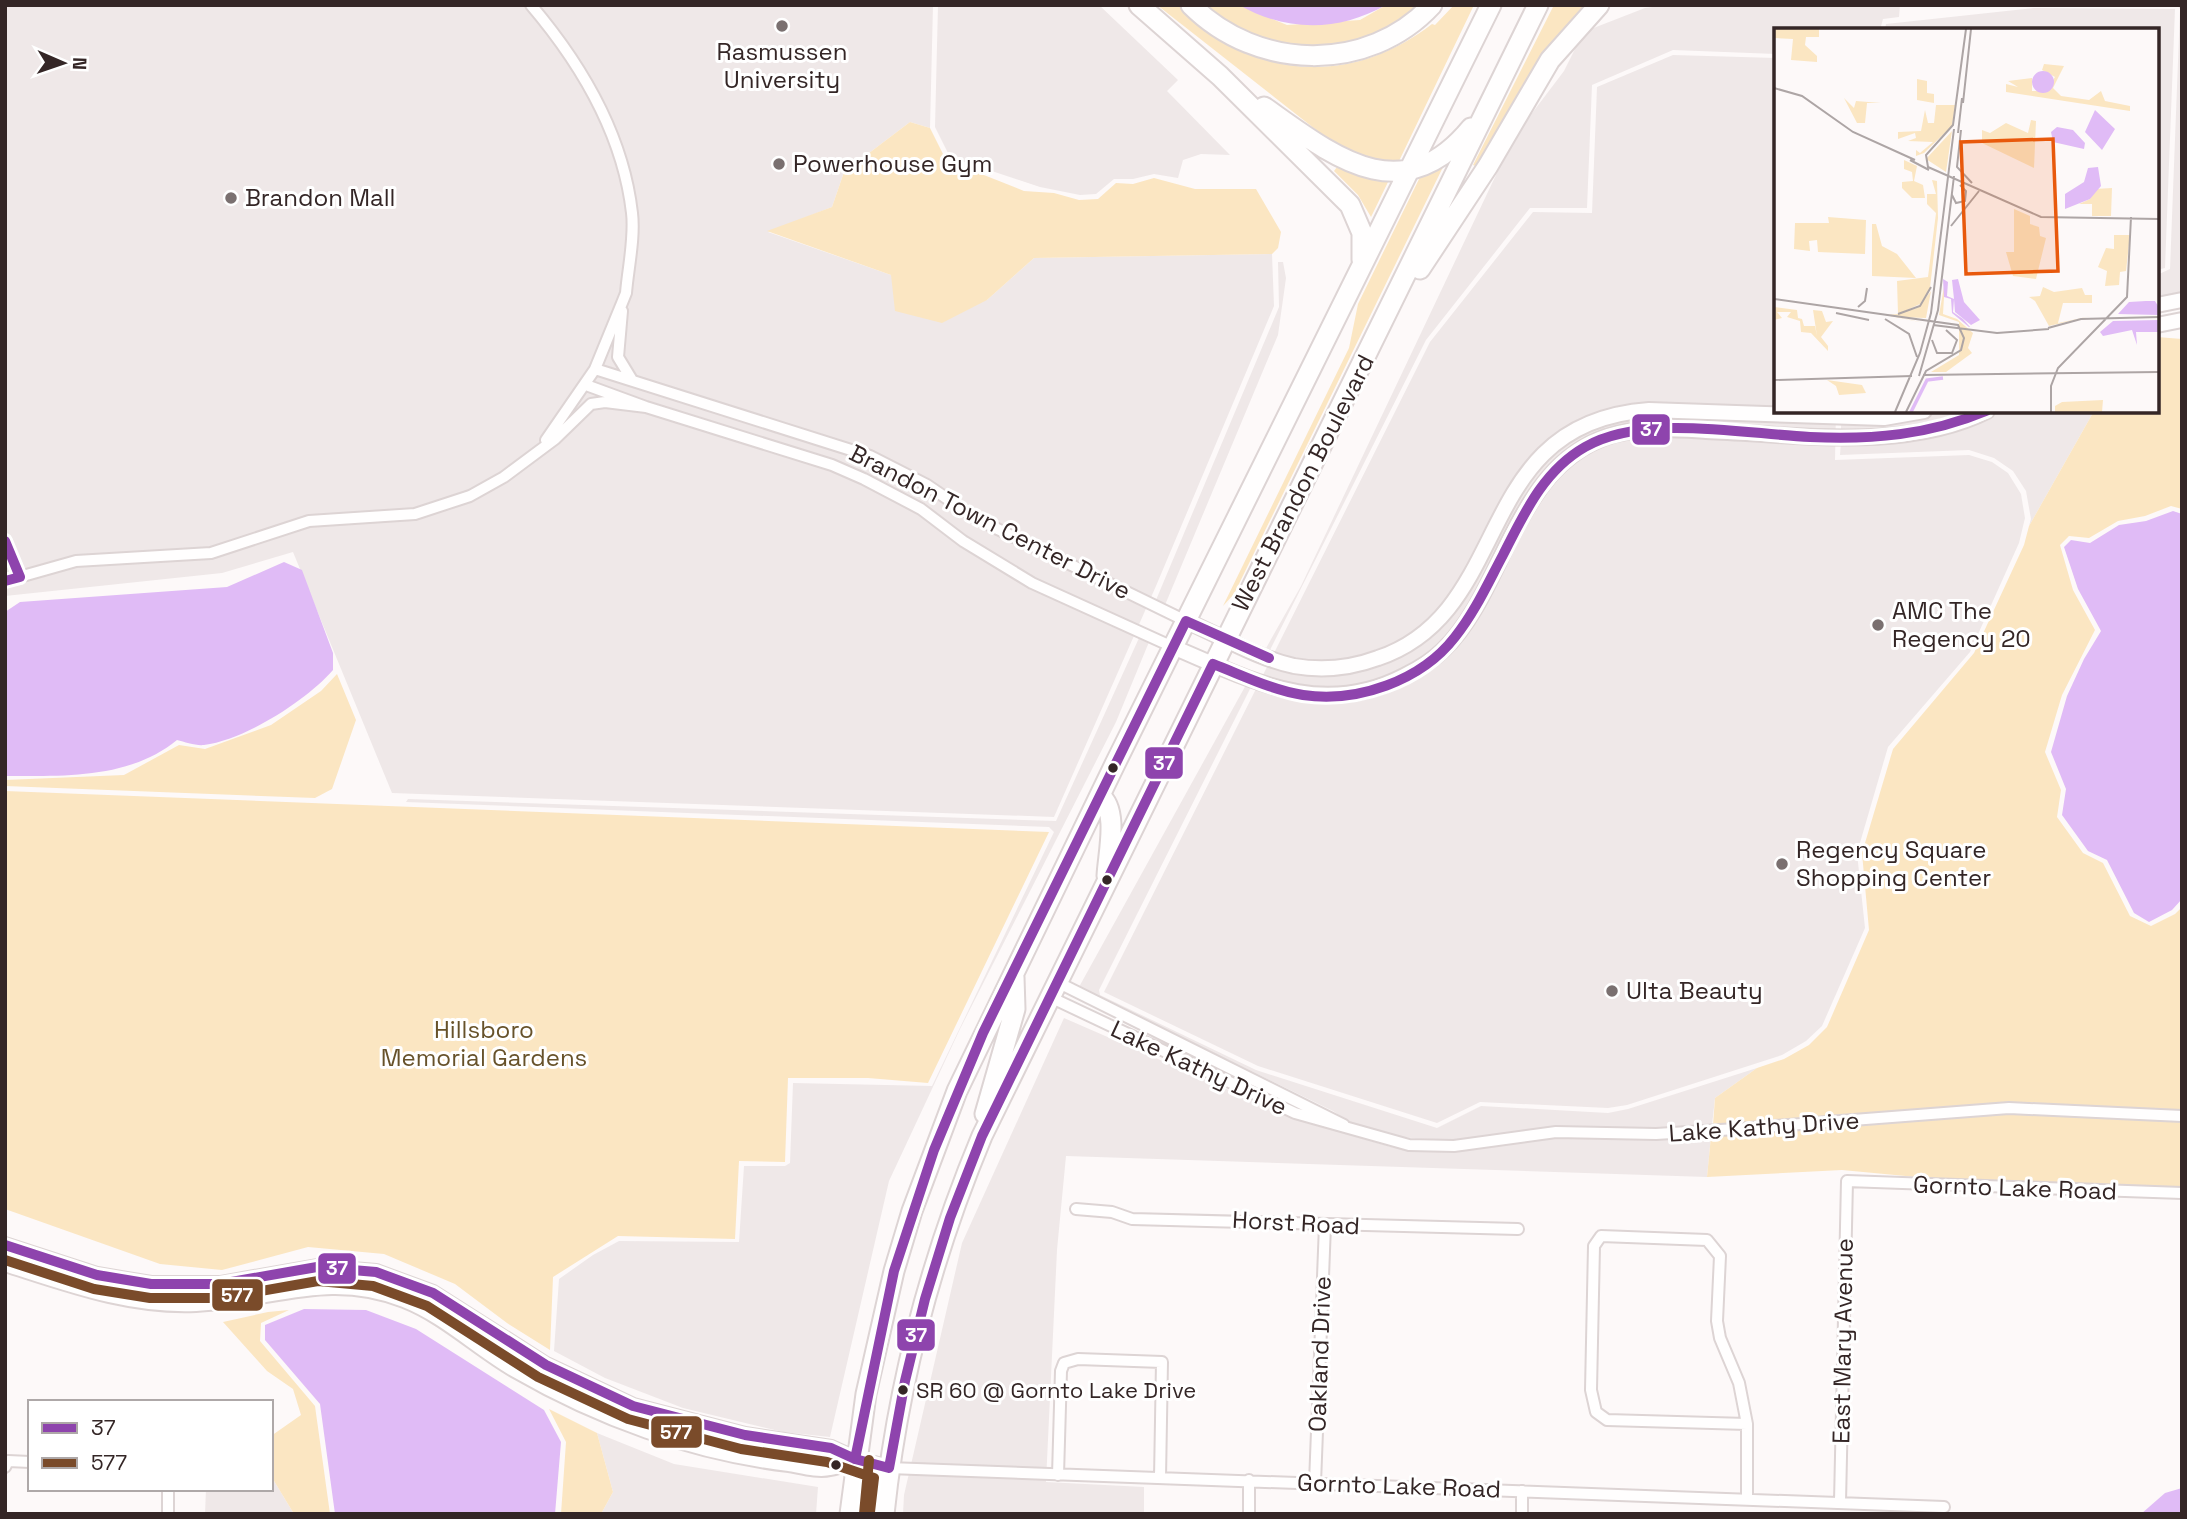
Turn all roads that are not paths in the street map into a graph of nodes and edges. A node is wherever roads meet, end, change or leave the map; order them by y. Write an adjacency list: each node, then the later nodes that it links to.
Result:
1 (531, 5): 13 (street, Brandon Town Center Drive)
2 (1139, 5): 8 (highway)
3 (1191, 5): 4 (highway)
4 (1432, 5)
5 (1491, 5): 10 (highway, West Brandon Boulevard)
6 (1538, 5): 9 (highway, West Brandon Boulevard)
7 (1599, 5): 17 (highway)
8 (1220, 76): 10 (highway); 11 (highway)
9 (1487, 110): 10 (highway); 17 (highway, West Brandon Boulevard)
10 (1411, 169): 11 (highway, West Brandon Boulevard)
11 (1360, 268): 34 (highway, West Brandon Boulevard)
12 (2182, 300): 14 (street)
13 (622, 303): 18 (street, Brandon Town Center Drive); 19 (street, Brandon Town Center Drive)
14 (2159, 305)
15 (2182, 320): 16 (street)
16 (2159, 325)
17 (1372, 344): 35 (highway, West Brandon Boulevard)
18 (595, 369): 19 (street, Brandon Town Center Drive); 20 (street, Brandon Town Center Drive)
19 (632, 380): 34 (street, Brandon Town Center Drive)
20 (586, 384): 21 (street, Brandon Town Center Drive); 30 (street, Brandon Town Center Drive)
21 (646, 407): 30 (street, Brandon Town Center Drive); 36 (street, Brandon Town Center Drive)
22 (1671, 410): 23 (street); 28 (street); 31 (street)
23 (1774, 413)
24 (1785, 413): 27 (street)
25 (1913, 413): 27 (street)
26 (1980, 413): 29 (street)
27 (1823, 414): 29 (street)
28 (1671, 429): 29 (street); 32 (street)
29 (1822, 435)
30 (538, 450): 33 (street, Brandon Town Center Drive)
31 (1499, 518): 32 (street); 35 (street)
32 (1517, 527): 37 (street)
33 (5, 581)
34 (1186, 621): 35 (street); 36 (highway, West Brandon Boulevard)
35 (1225, 638): 37 (highway, West Brandon Boulevard)
36 (1173, 648): 37 (street); 38 (highway, West Brandon Boulevard)
37 (1213, 664): 39 (highway, West Brandon Boulevard)
38 (1100, 796): 39 (highway); 40 (highway, West Brandon Boulevard)
39 (1107, 884): 41 (highway, West Brandon Boulevard)
40 (1014, 974): 43 (highway); 52 (highway, West Brandon Boulevard)
41 (1056, 990): 42 (street, Lake Kathy Drive); 43 (highway, West Brandon Boulevard)
42 (2182, 1116)
43 (982, 1136): 55 (highway, West Brandon Boulevard)
44 (1847, 1181): 45 (street, Gornto Lake Road); 63 (street, East Mary Avenue)
45 (2182, 1193)
46 (1076, 1209): 47 (street, Horst Road)
47 (1325, 1225): 48 (street, Horst Road); 59 (street, Oakland Drive)
48 (1518, 1229)
49 (5, 1245): 52 (street, Gornto Lake Road)
50 (5, 1264): 52 (street)
51 (1747, 1424): 51 (street); 62 (street)
52 (855, 1459): 55 (street, Gornto Lake Road); 66 (highway, West Brandon Boulevard)
53 (28, 1462): 54 (street)
54 (5, 1467)
55 (889, 1468): 56 (street, Gornto Lake Road); 67 (highway, West Brandon Boulevard)
56 (1058, 1475): 57 (street, Gornto Lake Road); 57 (street)
57 (1160, 1478): 58 (street, Gornto Lake Road)
58 (1250, 1480): 59 (street, Gornto Lake Road); 68 (street)
59 (1315, 1483): 61 (street, Gornto Lake Road)
60 (168, 1491): 65 (street)
61 (1522, 1491): 62 (street, Gornto Lake Road); 69 (street)
62 (1747, 1499): 63 (street, Gornto Lake Road)
63 (1840, 1502): 64 (street, Gornto Lake Road)
64 (1944, 1507)
65 (168, 1514)
66 (850, 1514)
67 (884, 1514)
68 (1249, 1514)
69 (1522, 1514)

